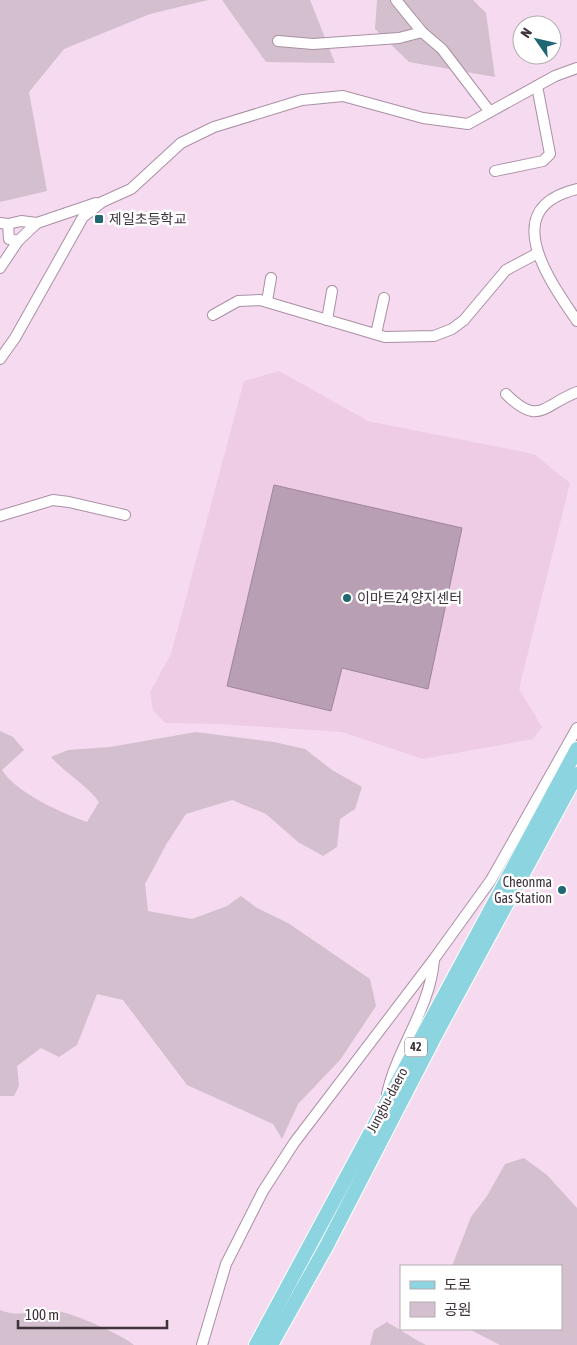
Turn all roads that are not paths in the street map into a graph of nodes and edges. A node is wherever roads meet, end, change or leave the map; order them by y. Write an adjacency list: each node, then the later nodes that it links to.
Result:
1 (396, 0): 2 (street)
2 (422, 32): 3 (street); 6 (street)
3 (278, 41)
4 (577, 68): 5 (street)
5 (537, 86): 6 (street); 7 (street)
6 (490, 112): 9 (street)
7 (496, 171)
8 (577, 189): 13 (street)
9 (102, 202): 10 (street); 23 (street)
10 (37, 223): 11 (street); 12 (street)
11 (4, 224): 12 (street)
12 (18, 241): 14 (street)
13 (538, 253): 21 (street); 22 (street)
14 (0, 268)
15 (271, 278): 18 (street)
16 (332, 291): 20 (street)
17 (384, 298): 22 (street)
18 (267, 301): 19 (street); 20 (street)
19 (213, 315)
20 (327, 320): 22 (street)
21 (577, 321)
22 (376, 334)
23 (0, 359)
24 (577, 392): 25 (street)
25 (506, 394)
26 (125, 515): 27 (street)
27 (0, 516)
28 (577, 728): 31 (street)
29 (577, 749): 32 (main road, Jungbu-daero / 42)
30 (577, 774): 35 (main road, Jungbu-daero / 42)
31 (434, 959): 32 (street); 33 (street)
32 (384, 1106): 34 (main road, Jungbu-daero / 42)
33 (202, 1345)
34 (256, 1345)
35 (271, 1345)

